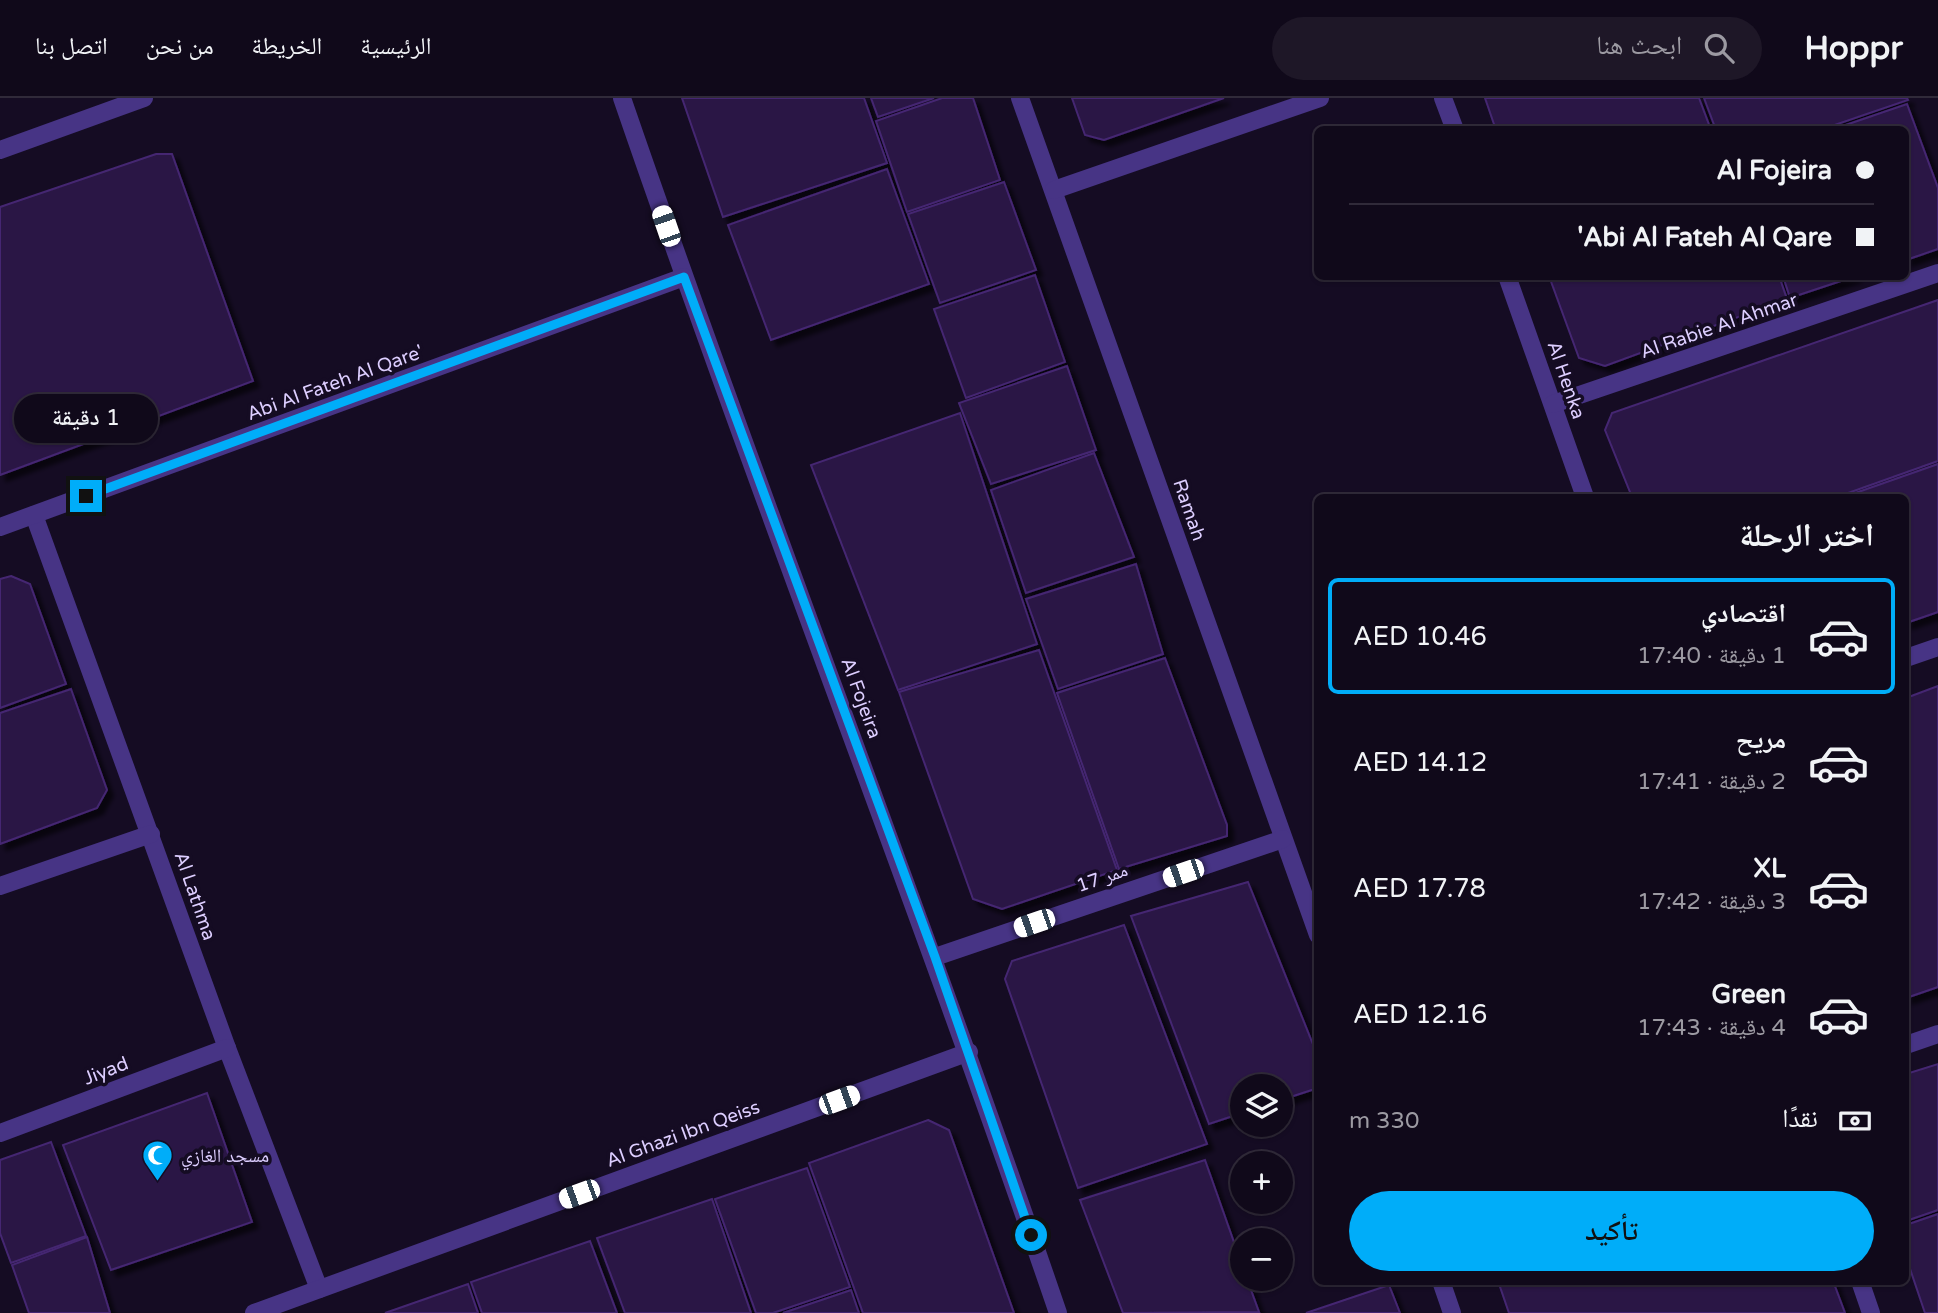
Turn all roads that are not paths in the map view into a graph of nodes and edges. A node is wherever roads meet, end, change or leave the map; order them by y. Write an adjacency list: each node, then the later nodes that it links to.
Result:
1 (144, 98): 7 (street)
2 (622, 98): 10 (street, Al Fojeira)
3 (1020, 98): 8 (street, Ramah)
4 (1320, 98): 8 (street)
5 (1443, 98): 6 (street)
6 (1454, 126)
7 (0, 150)
8 (1054, 190): 19 (street, Ramah)
9 (1938, 274): 12 (street, Al Rabie Al Ahmar)
10 (684, 277): 14 (street, Abi Al Fateh Al Qare'); 22 (street, Al Fojeira)
11 (1508, 280): 12 (street, Al Henka)
12 (1553, 404): 13 (street, Al Henka)
13 (1584, 494)
14 (34, 515): 15 (street, Abi Al Fateh Al Qare'); 18 (street, Al Lathma)
15 (0, 527)
16 (1938, 647): 17 (street)
17 (1909, 658)
18 (151, 834): 20 (street); 25 (street, Al Lathma)
19 (1283, 839): 21 (street, Ramah); 22 (street, ممر 17)
20 (0, 886)
21 (1314, 924)
22 (935, 957): 26 (street, Al Fojeira)
23 (1938, 1034): 24 (street)
24 (1909, 1044)
25 (227, 1048): 27 (street, Jiyad); 30 (street, Al Lathma)
26 (969, 1052): 30 (street, Al Ghazi Ibn Qeiss); 32 (street, Al Fojeira)
27 (0, 1133)
28 (1442, 1285): 33 (street)
29 (1861, 1285): 34 (street)
30 (319, 1289): 31 (street, Al Ghazi Ibn Qeiss)
31 (254, 1313)
32 (1058, 1313)
33 (1452, 1313)
34 (1871, 1313)

